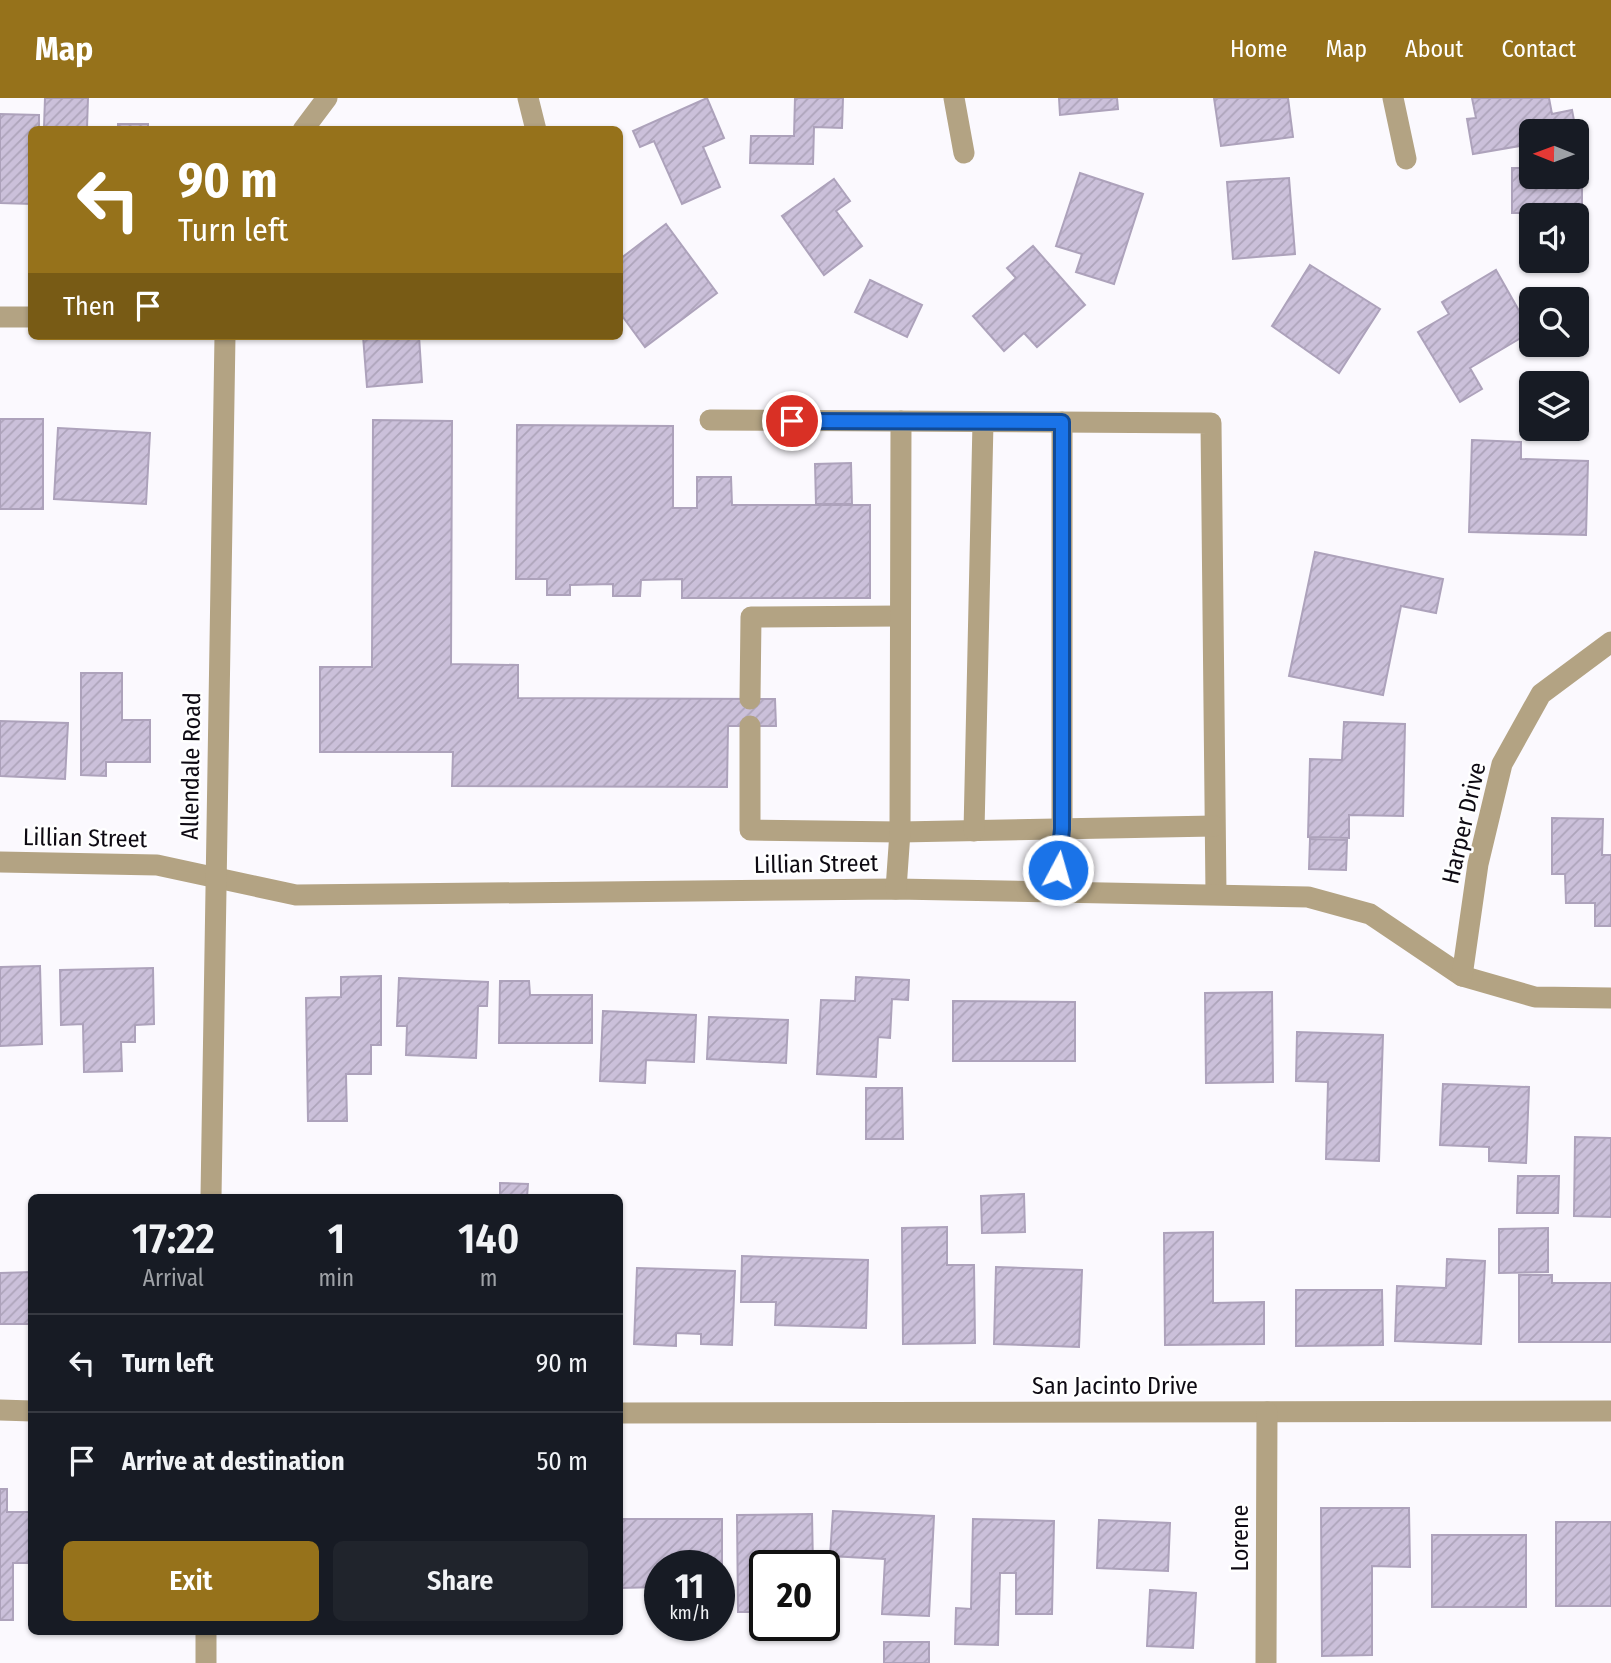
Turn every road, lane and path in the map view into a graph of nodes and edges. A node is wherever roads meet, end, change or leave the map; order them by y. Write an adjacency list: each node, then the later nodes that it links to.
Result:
1 (327, 98): 5 (street)
2 (528, 98): 6 (street)
3 (954, 98): 7 (street)
4 (1393, 98): 8 (street)
5 (306, 126)
6 (535, 126)
7 (964, 153)
8 (1406, 159)
9 (0, 317): 10 (street)
10 (28, 317)
11 (225, 340): 25 (street, Allendale Road)
12 (710, 420): 13 (street)
13 (901, 421): 14 (street); 16 (street)
14 (983, 422): 15 (street); 22 (street)
15 (1062, 422): 20 (street); 21 (street)
16 (900, 616): 18 (street); 23 (street)
17 (1611, 642): 29 (street, Harper Drive)
18 (750, 699)
19 (750, 726): 23 (street)
20 (1214, 826): 21 (street); 28 (street)
21 (1062, 829): 22 (street); 27 (street)
22 (974, 831): 23 (street)
23 (900, 832): 26 (street)
24 (0, 862): 25 (street, Lillian Street)
25 (215, 879): 26 (street, Lillian Street); 31 (street, Allendale Road)
26 (896, 889): 27 (street, Lillian Street)
27 (1056, 891): 28 (street, Lillian Street)
28 (1216, 894): 29 (street, Lillian Street)
29 (1462, 976): 30 (street, Lillian Street)
30 (1611, 998)
31 (211, 1194)
32 (0, 1410): 33 (street)
33 (28, 1411)
34 (1611, 1411): 35 (street, San Jacinto Drive)
35 (1267, 1412): 36 (street, San Jacinto Drive); 39 (street, Lorene)
36 (623, 1413)
37 (206, 1635): 38 (street)
38 (206, 1663)
39 (1266, 1663)

